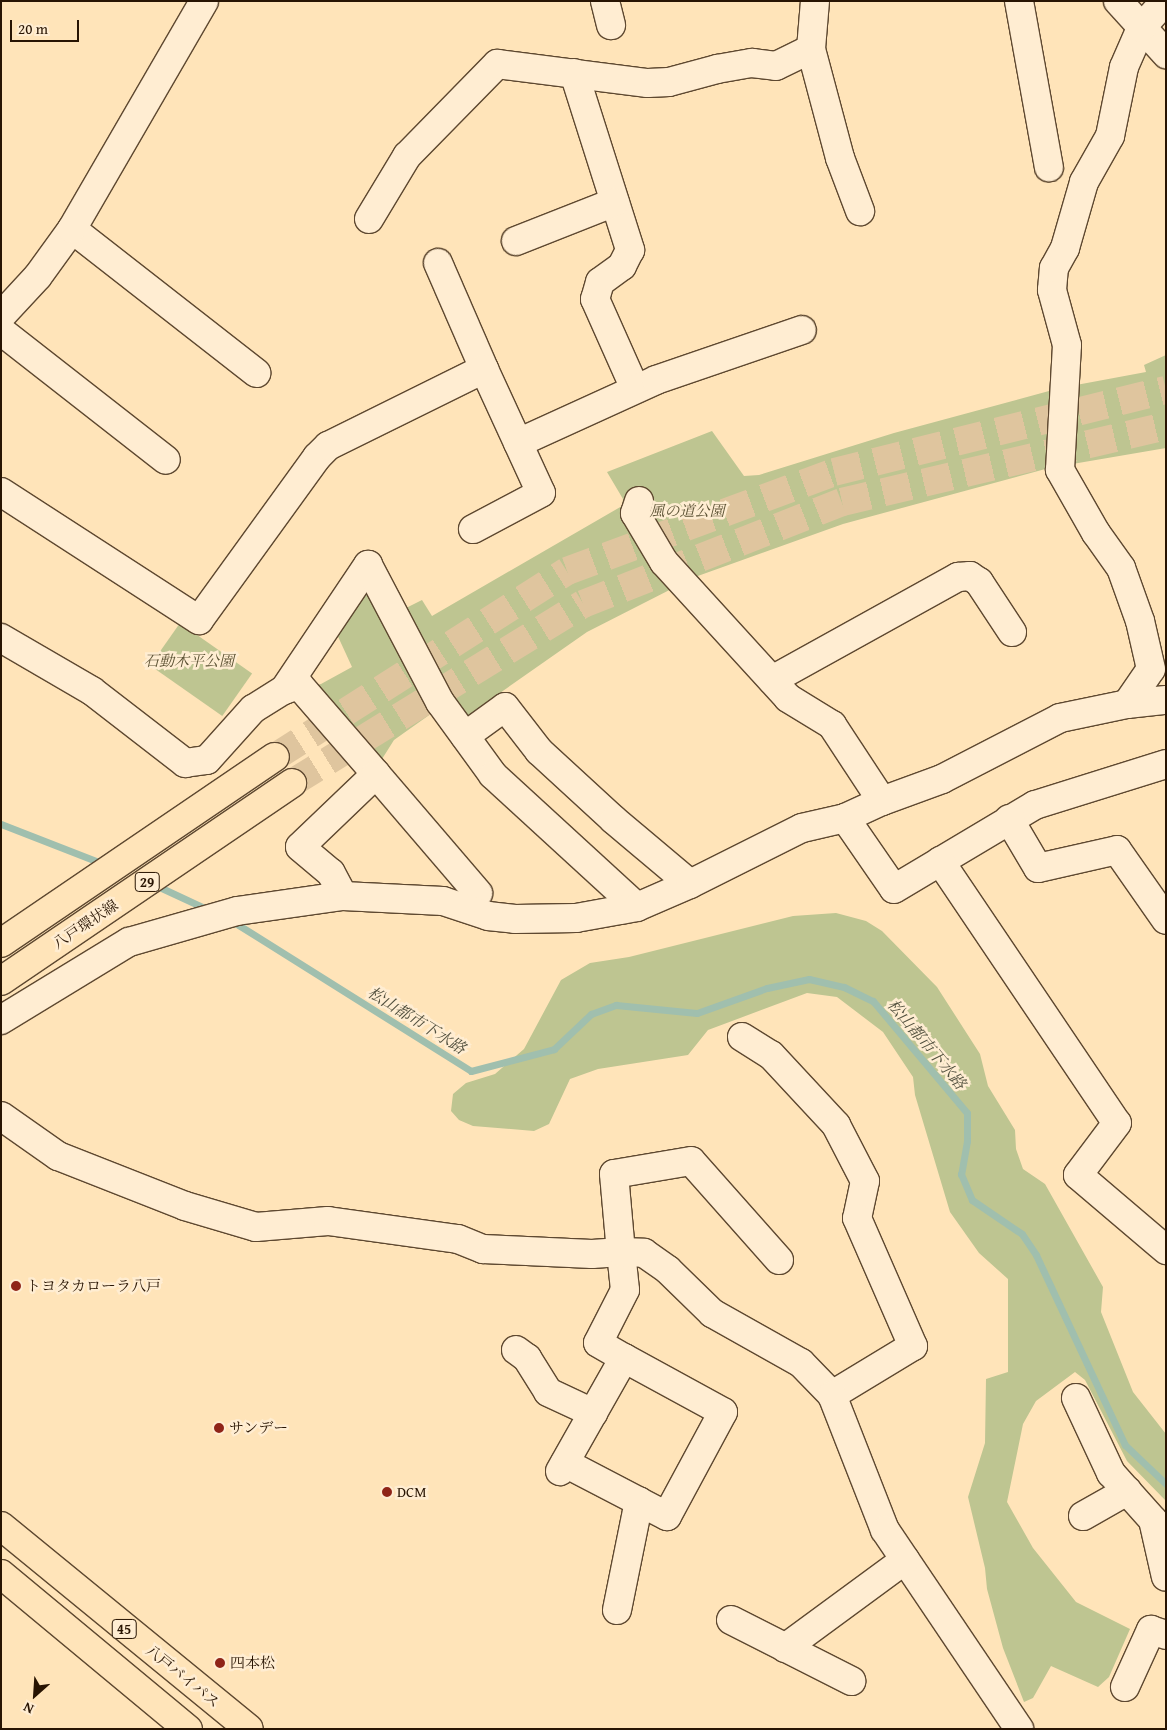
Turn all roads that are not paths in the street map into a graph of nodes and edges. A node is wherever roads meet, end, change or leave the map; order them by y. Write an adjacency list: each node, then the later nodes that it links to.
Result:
1 (204, 1): 14 (street)
2 (815, 1): 7 (street)
3 (1019, 1): 10 (street)
4 (1118, 1): 6 (street)
5 (1166, 4): 6 (street)
6 (1141, 28): 8 (street); 33 (street)
7 (811, 50): 9 (street); 12 (street)
8 (1166, 54)
9 (574, 73): 11 (street); 13 (street)
10 (1048, 167)
11 (615, 202): 15 (street); 22 (street)
12 (860, 211)
13 (369, 219)
14 (72, 229): 17 (street); 21 (street)
15 (516, 241)
16 (438, 263): 20 (street)
17 (1, 316)
18 (802, 330): 22 (street)
19 (1, 331): 24 (street)
20 (484, 369): 23 (street); 25 (street)
21 (256, 373)
22 (635, 389): 23 (street)
23 (518, 443): 27 (street)
24 (166, 460)
25 (1, 492)
26 (639, 501): 30 (street)
27 (473, 529)
28 (1012, 632): 30 (street)
29 (1, 638): 31 (street)
30 (772, 680): 39 (street)
31 (284, 690): 34 (street); 37 (street)
32 (1166, 700): 33 (street)
33 (1128, 704): 39 (street)
34 (465, 736): 43 (street); 46 (street)
35 (275, 757): 48 (main road, 29)
36 (1166, 764): 41 (street)
37 (376, 774): 44 (street); 45 (street)
38 (292, 783): 49 (main road, 八戸環状線 / 29)
39 (882, 801): 40 (street)
40 (845, 818): 42 (street); 43 (street)
41 (1009, 819): 42 (street); 47 (street)
42 (940, 861): 53 (street)
43 (690, 884): 46 (street)
44 (478, 893)
45 (343, 896): 46 (street); 50 (street)
46 (637, 907)
47 (1166, 920)
48 (1, 943)
49 (1, 981)
50 (1, 1020)
51 (742, 1037): 58 (street)
52 (1, 1116): 54 (street)
53 (1166, 1250)
54 (620, 1252): 55 (street); 57 (street); 58 (street)
55 (779, 1260)
56 (516, 1350): 60 (street)
57 (624, 1358): 60 (street); 62 (street)
58 (832, 1395): 65 (street)
59 (1076, 1398): 61 (street)
60 (593, 1413): 62 (street)
61 (1127, 1491): 63 (street); 67 (street)
62 (639, 1501): 68 (street)
63 (1083, 1516)
64 (1, 1526): 75 (main road, 八戸バイパス / 45)
65 (905, 1560): 71 (street); 76 (street)
66 (1, 1574): 74 (main road, 45)
67 (1166, 1578)
68 (617, 1610)
69 (731, 1620): 71 (street)
70 (1166, 1635): 73 (street)
71 (785, 1648): 72 (street)
72 (851, 1681)
73 (1124, 1687)
74 (188, 1729)
75 (249, 1729)
76 (1019, 1729)

